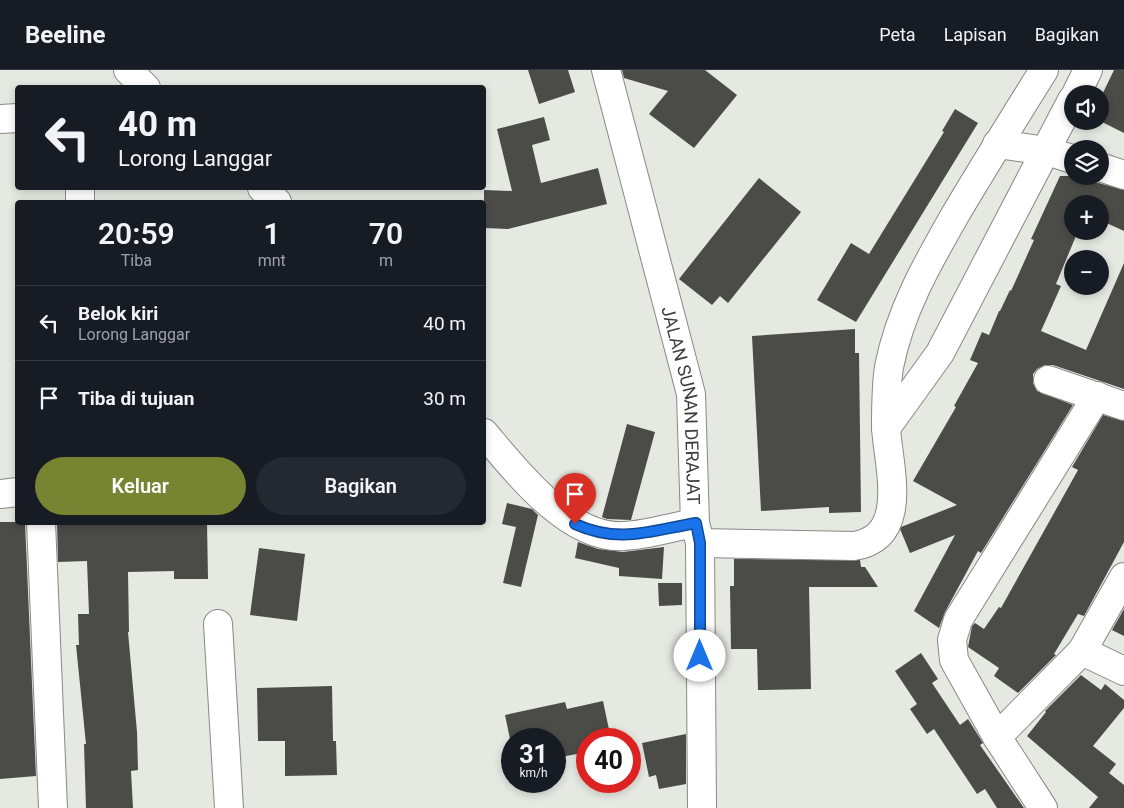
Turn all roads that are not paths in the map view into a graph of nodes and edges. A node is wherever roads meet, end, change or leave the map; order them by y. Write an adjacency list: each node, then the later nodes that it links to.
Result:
1 (128, 70): 5 (street)
2 (606, 70): 25 (street, JALAN SUNAN DERAJAT)
3 (1088, 70): 6 (street)
4 (1040, 76): 7 (street); 11 (street)
5 (143, 85)
6 (1080, 85)
7 (1064, 89)
8 (15, 118): 9 (street)
9 (0, 119)
10 (1065, 130): 12 (street)
11 (997, 144): 12 (street); 20 (street)
12 (1060, 155): 20 (street)
13 (1109, 170): 14 (street)
14 (1124, 175)
15 (264, 190): 16 (street)
16 (275, 200)
17 (1048, 380): 18 (street)
18 (1097, 396): 19 (street); 30 (street)
19 (1124, 406)
20 (886, 428): 25 (street)
21 (486, 435): 25 (street)
22 (15, 492): 23 (street)
23 (0, 494)
24 (41, 525): 31 (street)
25 (698, 533): 33 (street, JALAN SUNAN DERAJAT)
26 (1124, 577): 28 (street)
27 (218, 624): 32 (street)
28 (1082, 651): 29 (street); 30 (street)
29 (1124, 671)
30 (997, 738): 34 (street)
31 (53, 808)
32 (230, 808)
33 (702, 808)
34 (1043, 808)

